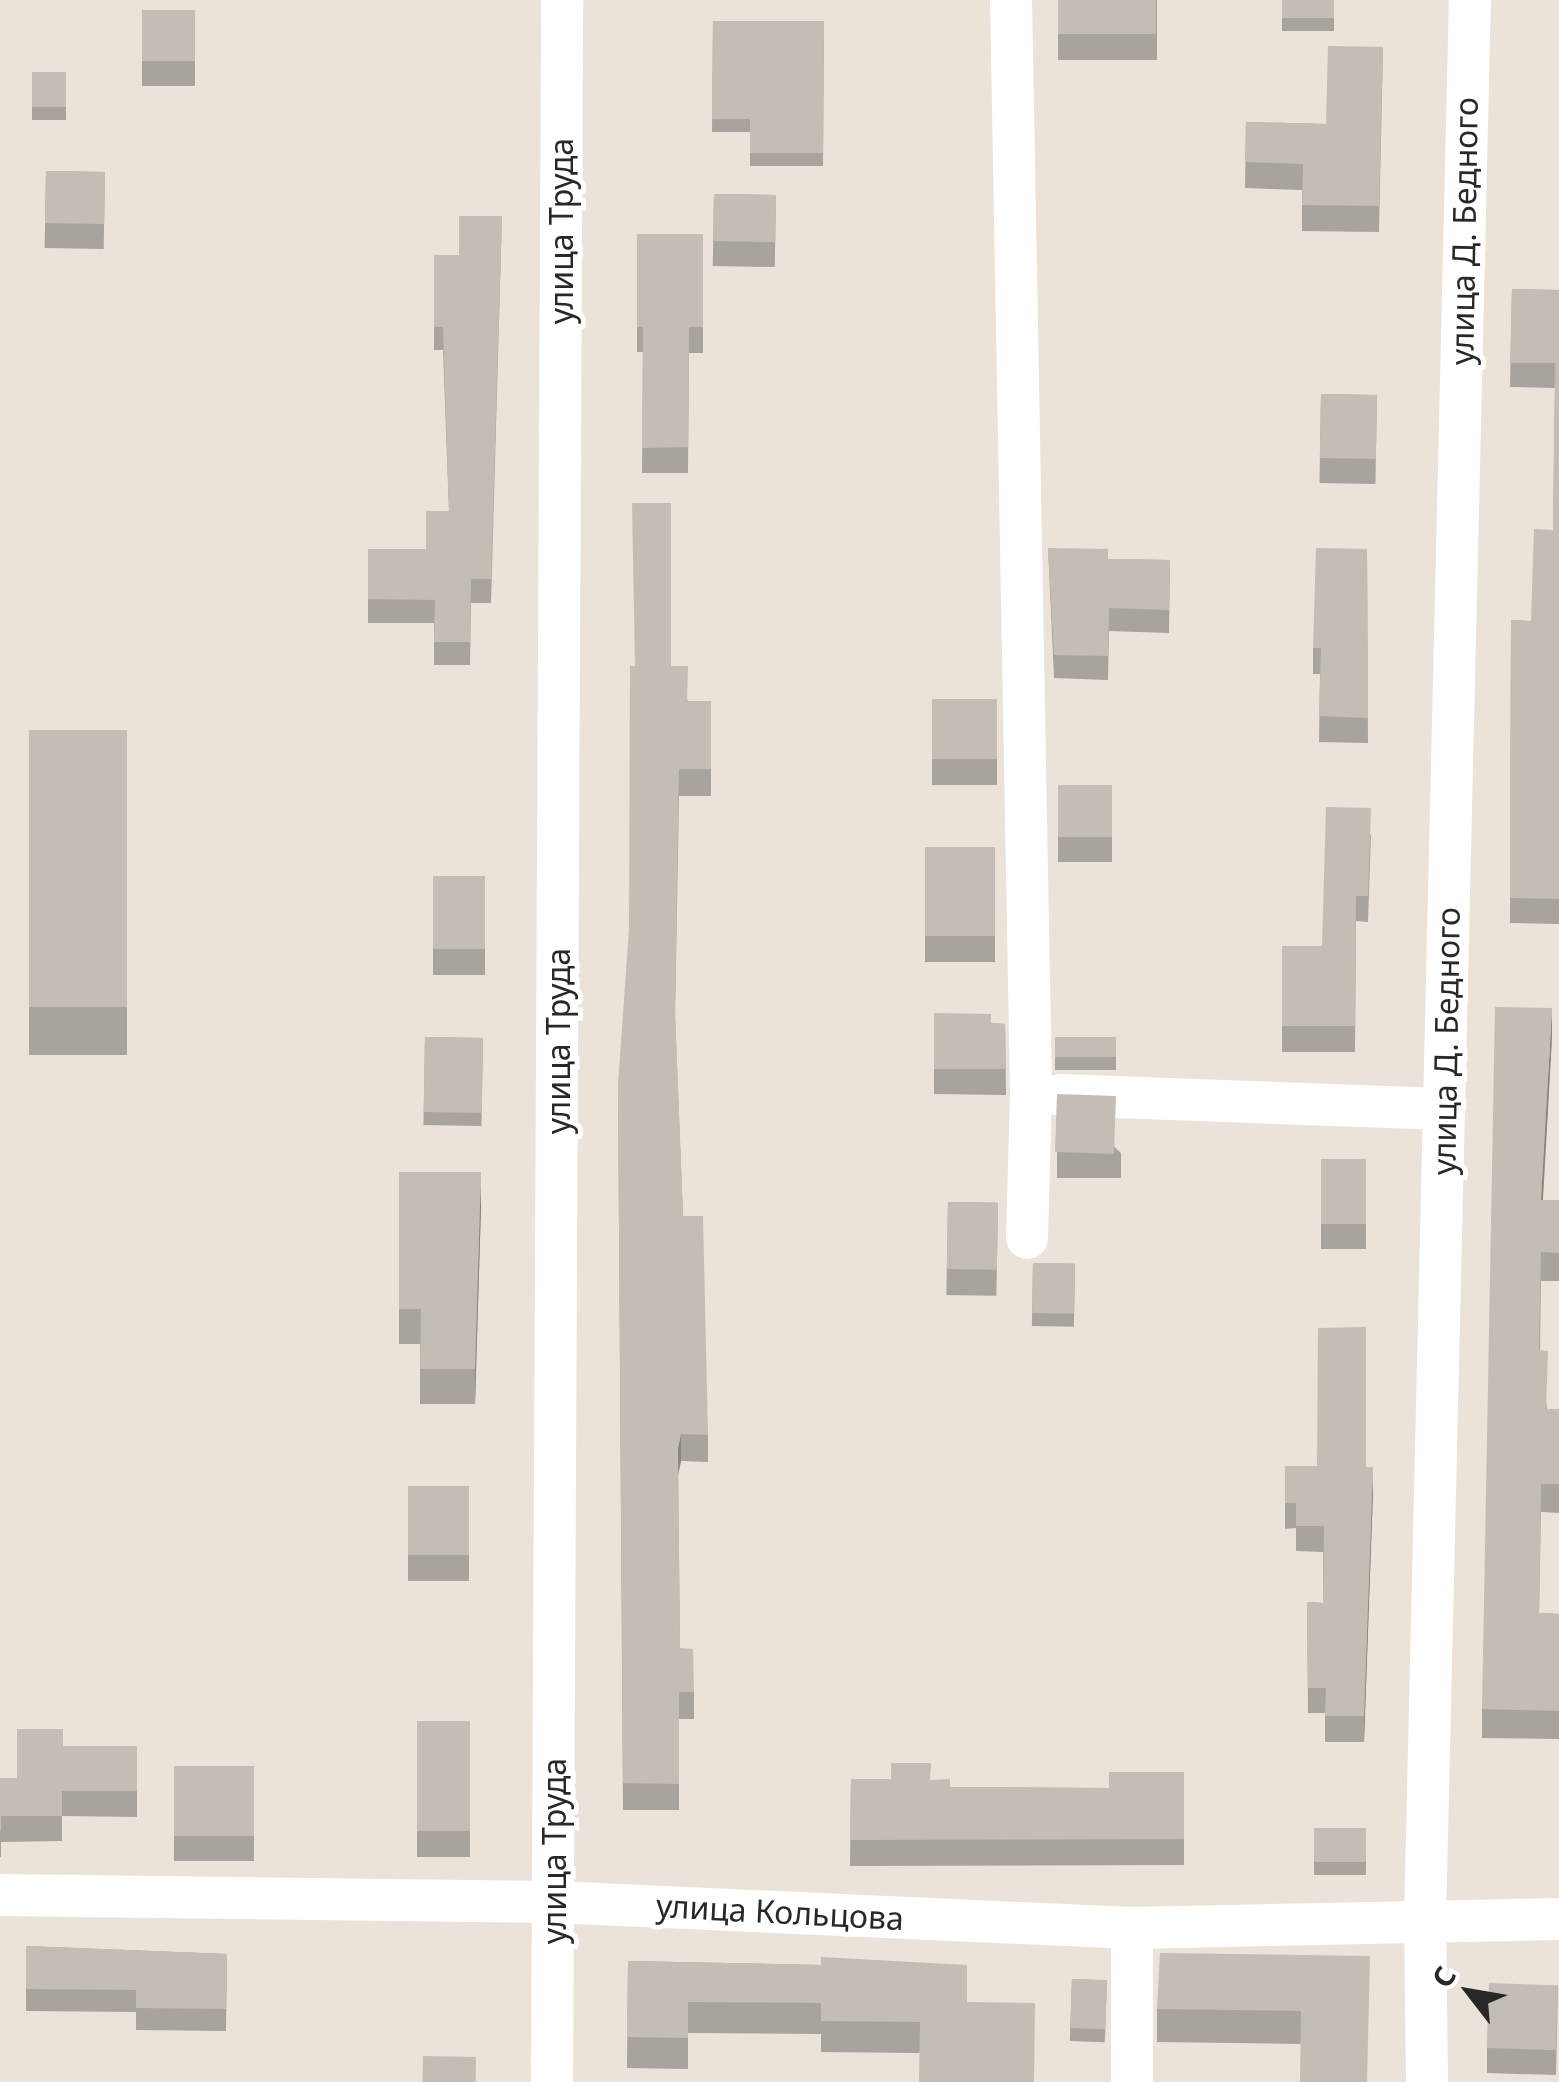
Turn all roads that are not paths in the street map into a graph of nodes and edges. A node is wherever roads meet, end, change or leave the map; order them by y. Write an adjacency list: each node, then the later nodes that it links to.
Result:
1 (562, 0): 8 (street, улица Труда)
2 (1011, 0): 4 (street)
3 (1470, 0): 5 (street, улица Д. Бедного)
4 (1030, 1094): 5 (street); 6 (street)
5 (1444, 1108): 10 (street, улица Д. Бедного)
6 (1027, 1238)
7 (0, 1895): 8 (street, улица Кольцова)
8 (554, 1902): 11 (street, улица Кольцова); 12 (street, улица Труда)
9 (1559, 1919): 10 (street, улица Кольцова)
10 (1426, 1920): 11 (street, улица Кольцова); 14 (street, улица Д. Бедного)
11 (1132, 1928): 13 (street)
12 (552, 2082)
13 (1132, 2082)
14 (1427, 2082)

